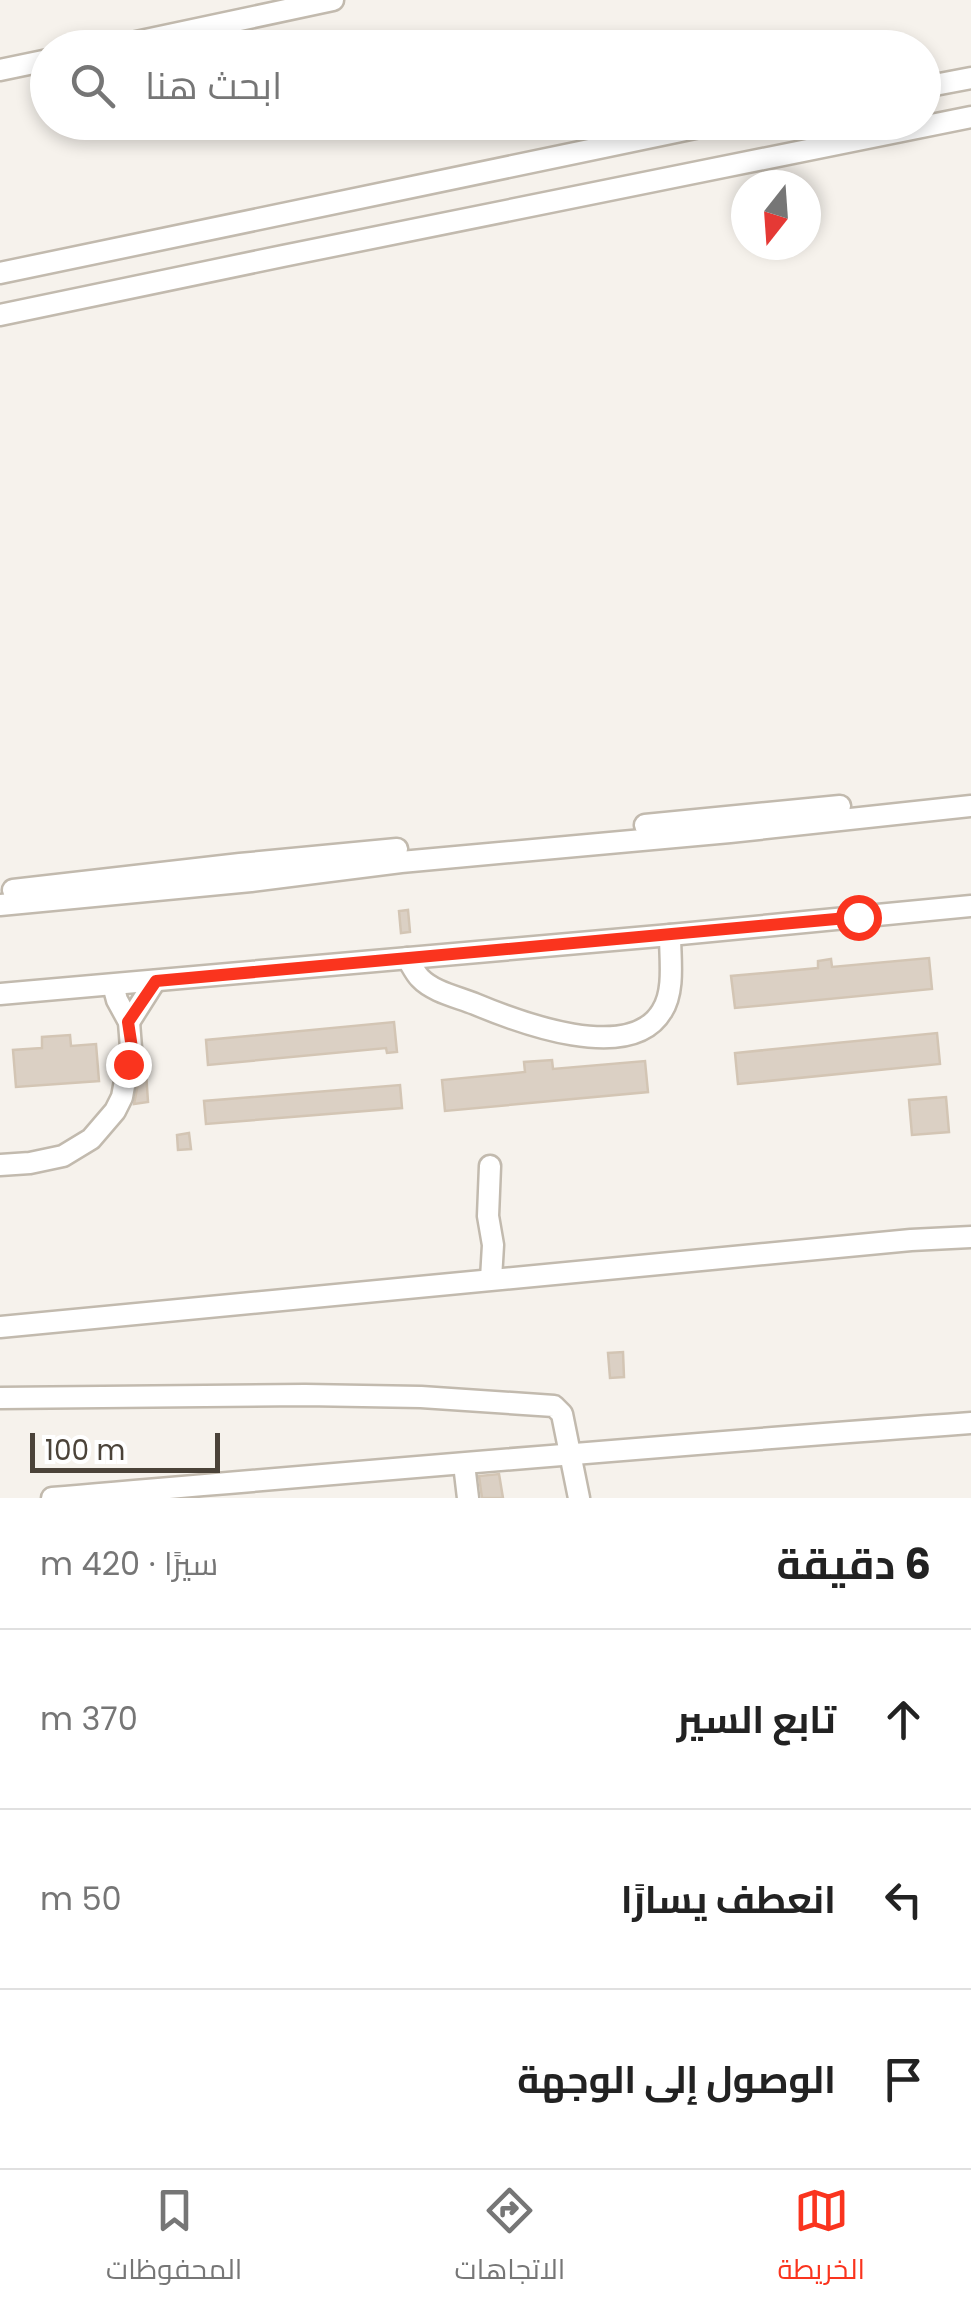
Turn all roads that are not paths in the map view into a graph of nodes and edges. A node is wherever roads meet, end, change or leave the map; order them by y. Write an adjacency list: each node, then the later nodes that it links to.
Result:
1 (332, 0): 2 (street)
2 (192, 30)
3 (30, 64): 4 (street)
4 (0, 70)
5 (971, 78): 6 (street)
6 (941, 84)
7 (971, 117): 8 (street)
8 (941, 123)
9 (638, 140): 11 (street)
10 (857, 140): 12 (street)
11 (0, 273)
12 (0, 316)
13 (971, 793): 15 (street)
14 (971, 806): 16 (street)
15 (0, 892)
16 (0, 905)
17 (971, 906): 18 (street)
18 (670, 935): 19 (street); 19 (street)
19 (407, 958): 20 (street)
20 (156, 981): 21 (street); 23 (street)
21 (114, 985): 22 (street); 23 (street)
22 (0, 994)
23 (128, 1022): 24 (street)
24 (0, 1165)
25 (490, 1166): 27 (street)
26 (971, 1237): 27 (street)
27 (491, 1280): 28 (street)
28 (0, 1327)
29 (0, 1398): 31 (street)
30 (971, 1423): 31 (street)
31 (569, 1454): 32 (street); 35 (street)
32 (464, 1464): 33 (street); 34 (street)
33 (52, 1498)
34 (468, 1498)
35 (578, 1498)

